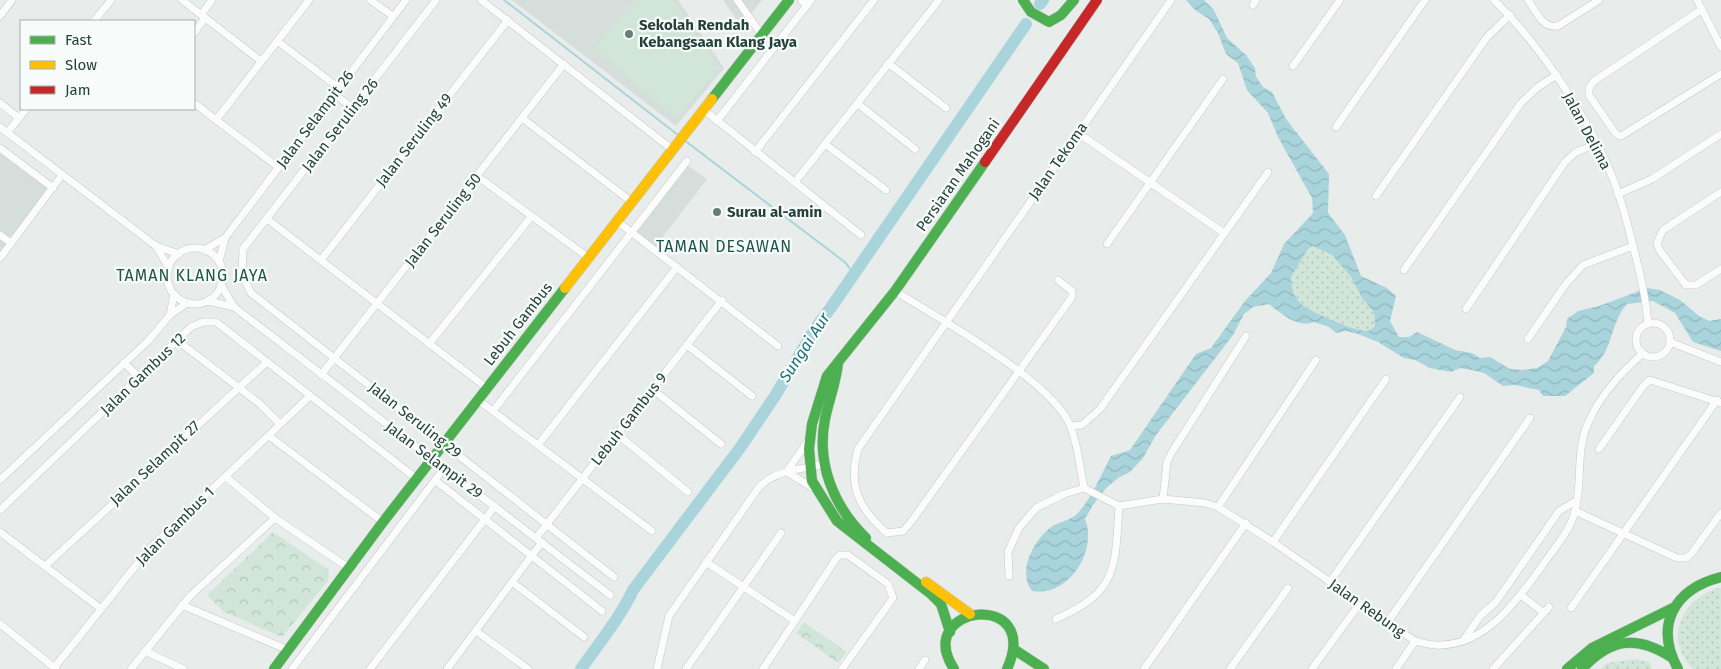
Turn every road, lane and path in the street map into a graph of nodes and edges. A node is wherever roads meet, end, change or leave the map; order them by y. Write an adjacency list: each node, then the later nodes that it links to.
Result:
1 (12, 0): 26 (street)
2 (111, 0): 31 (street)
3 (182, 0): 29 (street)
4 (212, 0): 29 (street)
5 (309, 0): 35 (street)
6 (370, 0): 30 (street)
7 (406, 0): 30 (street, Jalan Selampit 26)
8 (436, 0): 48 (street, Jalan Seruling 26)
9 (481, 0): 32 (street)
10 (737, 0): 34 (street)
11 (789, 0): 34 (main road, Lebuh Gambus)
12 (874, 0): 66 (street)
13 (939, 0): 38 (street)
14 (1066, 0): 25 (main road)
15 (1074, 0): 25 (main road)
16 (1098, 0): 105 (main road, Persiaran Mahogani)
17 (1171, 0): 59 (street, Jalan Tekoma)
18 (1340, 0): 40 (street)
19 (1425, 0): 57 (street)
20 (1494, 0): 28 (street, Jalan Delima)
21 (1528, 0): 22 (street)
22 (1599, 0)
23 (1697, 0): 27 (street)
24 (806, 2): 55 (street)
25 (1025, 2)
26 (2, 10)
27 (1701, 10): 36 (street); 41 (street)
28 (1510, 15): 42 (street, Jalan Delima); 78 (street)
29 (203, 16): 33 (street); 37 (street)
30 (393, 16): 44 (street, Jalan Selampit 26)
31 (95, 20)
32 (508, 20): 39 (street); 97 (street, Jalan Seruling 49)
33 (195, 31)
34 (762, 35): 51 (main road, Lebuh Gambus)
35 (277, 41): 37 (street); 44 (street)
36 (1721, 47)
37 (261, 61): 54 (street)
38 (888, 63): 45 (street); 49 (street)
39 (564, 64): 53 (street, Jalan Seruling 50); 63 (street)
40 (1293, 66)
41 (1721, 74)
42 (1558, 75): 62 (street, Jalan Delima); 101 (street)
43 (1223, 79): 73 (street)
44 (336, 91): 48 (street); 68 (street, Jalan Selampit 26)
45 (857, 102): 61 (street); 65 (street)
46 (0, 103): 52 (street)
47 (195, 104): 54 (street)
48 (353, 108): 81 (street, Jalan Seruling 26)
49 (946, 108)
50 (25, 110): 52 (street)
51 (704, 110): 55 (street); 63 (main road, Lebuh Gambus)
52 (19, 118): 58 (street)
53 (522, 118): 71 (street, Jalan Seruling 50); 79 (street)
54 (216, 120): 68 (street)
55 (717, 121): 66 (street)
56 (0, 127): 58 (street)
57 (1336, 127)
58 (7, 133): 70 (street)
59 (1078, 133): 73 (street); 114 (street, Jalan Tekoma)
60 (1721, 134): 77 (street)
61 (825, 144): 72 (street); 75 (street)
62 (1597, 144): 77 (street, Jalan Delima); 112 (street)
63 (676, 147): 79 (main road, Lebuh Gambus)
64 (0, 148): 74 (street)
65 (915, 149)
66 (755, 152): 72 (street)
67 (687, 161): 83 (street)
68 (278, 167): 87 (street, Jalan Selampit 26)
69 (1268, 172): 84 (street)
70 (62, 175): 74 (street); 90 (street)
71 (476, 176): 80 (street); 110 (street, Jalan Seruling 50)
72 (795, 182): 86 (street)
73 (1151, 182): 84 (street); 89 (street)
74 (53, 188): 88 (street)
75 (886, 190)
76 (1721, 192): 102 (street)
77 (1618, 194): 91 (street, Jalan Delima)
78 (1376, 196)
79 (632, 202): 82 (main road, Lebuh Gambus)
80 (531, 217): 96 (street); 120 (street)
81 (267, 219): 92 (street, Jalan Seruling 26); 97 (street)
82 (618, 221): 83 (street); 96 (main road, Lebuh Gambus)
83 (632, 233): 99 (street); 142 (street)
84 (1224, 233): 145 (street)
85 (0, 235): 88 (street)
86 (861, 235)
87 (224, 238): 93 (street, Jalan Selampit 26); 98 (street, Jalan Selampit 26)
88 (11, 243): 95 (street)
89 (1107, 244)
90 (156, 246): 94 (street); 100 (street)
91 (1633, 246): 115 (street, Jalan Delima); 117 (street)
92 (243, 249): 124 (street, Jalan Seruling 29)
93 (204, 250): 94 (street); 98 (street)
94 (179, 254): 100 (street)
95 (0, 258)
96 (589, 258): 135 (main road, Lebuh Gambus)
97 (321, 260): 110 (street)
98 (219, 262): 104 (street)
99 (677, 267): 107 (street); 151 (street)
100 (168, 268): 106 (street)
101 (1404, 270)
102 (1721, 270)
103 (1058, 280): 130 (street)
104 (221, 285): 108 (street); 111 (street, Jalan Selampit 29)
105 (895, 291): 114 (street); 128 (main road, Persiaran Mahogani)
106 (174, 294): 109 (street); 113 (street)
107 (722, 300): 121 (street, Lebuh Gambus 9); 122 (street)
108 (208, 301): 109 (street); 111 (street, Jalan Selampit 29)
109 (187, 303): 113 (street)
110 (377, 304): 120 (street); 124 (street, Jalan Seruling 50)
111 (234, 307): 131 (street, Jalan Selampit 29)
112 (1466, 309)
113 (170, 315): 127 (street)
114 (946, 322): 130 (street); 130 (street, Jalan Tekoma)
115 (1648, 324): 119 (street); 123 (street)
116 (1246, 336): 166 (street)
117 (1528, 339)
118 (178, 340): 126 (street, Jalan Gambus 12); 132 (street, Jalan Gambus 12); 134 (street)
119 (1670, 342): 123 (street); 129 (street)
120 (429, 344): 135 (street)
121 (687, 345): 136 (street, Lebuh Gambus 9); 138 (street)
122 (778, 346)
123 (1643, 353): 167 (street, Jalan Rebung)
124 (335, 357): 131 (street, Jalan Seruling 50); 149 (street, Jalan Seruling 29)
125 (1316, 360): 170 (street)
126 (267, 362): 134 (street, Jalan Selampit 27); 137 (street, Jalan Gambus 12)
127 (124, 363): 132 (street); 161 (street)
128 (838, 363): 148 (main road, Persiaran Mahogani); 154 (main road)
129 (1719, 363)
130 (1018, 370): 145 (street)
131 (321, 375): 153 (street, Jalan Selampit 29)
132 (140, 377): 171 (street, Jalan Gambus 12)
133 (1386, 379): 184 (street)
134 (238, 387): 144 (street); 187 (street, Jalan Selampit 27)
135 (487, 388): 140 (main road, Lebuh Gambus)
136 (652, 389): 146 (street, Lebuh Gambus 9); 150 (street)
137 (310, 396): 144 (street, Jalan Gambus 1); 160 (street, Jalan Gambus 12)
138 (752, 396)
139 (1460, 397): 193 (street)
140 (478, 400): 142 (street); 149 (main road, Lebuh Gambus)
141 (1719, 402): 152 (street); 182 (street)
142 (493, 411): 151 (street)
143 (1530, 418): 207 (street)
144 (280, 424): 147 (street, Jalan Gambus 1)
145 (1071, 426): 163 (street)
146 (617, 434): 159 (street, Lebuh Gambus 9); 164 (street)
147 (269, 436): 158 (street, Jalan Gambus 1); 176 (street)
148 (810, 438): 156 (main road, Persiaran Mahogani); 157 (street)
149 (444, 443): 153 (main road, Lebuh Gambus); 178 (street, Jalan Seruling 29)
150 (721, 444)
151 (538, 445): 159 (street)
152 (1599, 449)
153 (433, 458): 155 (street, Jalan Selampit 29); 160 (main road, Lebuh Gambus)
154 (825, 464): 156 (street); 204 (main road)
155 (445, 467): 162 (street); 168 (street, Jalan Selampit 29)
156 (811, 467): 157 (street); 165 (main road, Persiaran Mahogani)
157 (787, 472): 165 (street); 186 (street)
158 (226, 476): 174 (street); 200 (street, Jalan Gambus 1)
159 (582, 478): 178 (street, Lebuh Gambus 9); 179 (street)
160 (417, 479): 176 (main road, Lebuh Gambus)
161 (0, 480)
162 (436, 481): 175 (street); 223 (street)
163 (1086, 490): 169 (street); 189 (street)
164 (688, 492)
165 (818, 494): 210 (main road, Persiaran Mahogani)
166 (1163, 499): 169 (street, Jalan Rebung); 170 (street, Jalan Rebung)
167 (1576, 500): 172 (street, Jalan Rebung); 213 (street)
168 (495, 506): 175 (street); 183 (street, Jalan Selampit 29)
169 (1118, 506): 205 (street)
170 (1218, 507): 177 (street, Jalan Rebung)
171 (0, 510)
172 (1575, 511): 182 (street); 197 (street, Jalan Rebung)
173 (1721, 513): 182 (street)
174 (274, 518): 188 (street); 199 (street)
175 (484, 520): 185 (street); 224 (street)
176 (383, 522): 188 (main road, Lebuh Gambus)
177 (1246, 523): 184 (street, Jalan Rebung); 235 (street)
178 (547, 524): 183 (street, Lebuh Gambus 9); 190 (street, Jalan Seruling 29)
179 (652, 531)
180 (0, 532): 187 (street)
181 (780, 532): 194 (street)
182 (1623, 533): 201 (street)
183 (539, 540): 185 (street, Lebuh Gambus 9); 196 (street, Jalan Selampit 29)
184 (1274, 542): 193 (street, Jalan Rebung)
185 (532, 556): 192 (street, Lebuh Gambus 9); 203 (street)
186 (706, 562): 194 (street); 227 (street)
187 (45, 566): 200 (street)
188 (349, 568): 214 (main road, Lebuh Gambus)
189 (1009, 576)
190 (614, 577)
191 (1721, 577): 202 (main road)
192 (512, 582): 209 (street, Lebuh Gambus 9); 211 (street)
193 (1330, 582): 198 (street, Jalan Rebung)
194 (743, 586): 206 (street); 228 (street)
195 (1288, 588): 236 (street)
196 (610, 595)
197 (1521, 595): 213 (street, Jalan Rebung); 239 (street)
198 (1360, 603): 207 (street, Jalan Rebung); 237 (street)
199 (182, 605): 214 (street); 216 (street)
200 (100, 608): 219 (street, Jalan Gambus 1)
201 (1571, 608)
202 (1673, 608): 217 (main road); 240 (main road)
203 (602, 611)
204 (970, 614): 210 (main road); 215 (main road)
205 (1056, 619)
206 (795, 621): 229 (street); 230 (street)
207 (1387, 623): 212 (street, Jalan Rebung)
208 (0, 624): 219 (street)
209 (476, 630): 225 (street, Lebuh Gambus 9); 226 (street)
210 (950, 632): 232 (main road)
211 (584, 638)
212 (1415, 641): 213 (street, Jalan Rebung); 238 (street)
213 (1464, 641)
214 (288, 650): 222 (main road, Lebuh Gambus)
215 (1015, 650): 233 (main road); 234 (main road)
216 (145, 651): 220 (street); 221 (street)
217 (1671, 657): 241 (main road); 242 (main road)
218 (925, 660): 231 (street)
219 (55, 668)
220 (131, 669)
221 (183, 669)
222 (274, 669)
223 (292, 669)
224 (370, 669)
225 (447, 669)
226 (528, 669)
227 (657, 669)
228 (686, 669)
229 (763, 669)
230 (842, 669)
231 (919, 669)
232 (954, 669)
233 (1007, 669)
234 (1044, 669)
235 (1144, 669)
236 (1230, 669)
237 (1312, 669)
238 (1396, 669)
239 (1493, 669)
240 (1567, 669)
241 (1582, 669)
242 (1678, 669)

